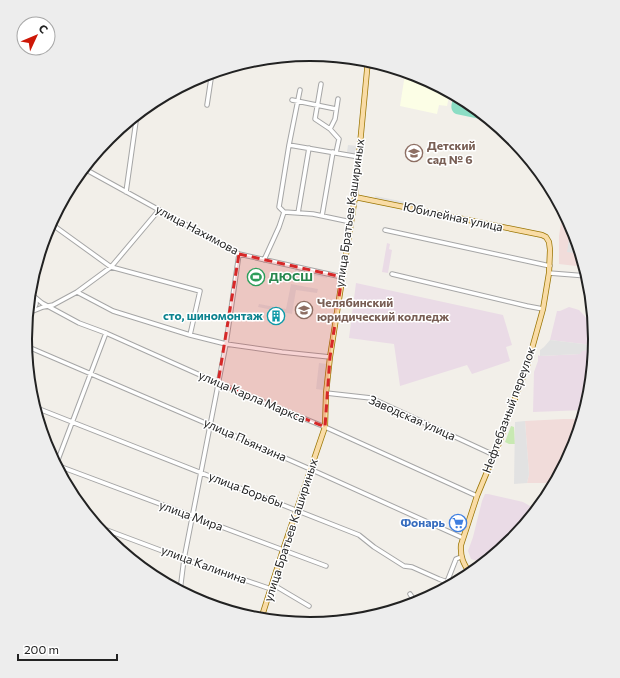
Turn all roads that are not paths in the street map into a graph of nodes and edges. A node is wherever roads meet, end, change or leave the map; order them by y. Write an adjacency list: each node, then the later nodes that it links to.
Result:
1 (368, 67): 16 (main road, улица Братьев Кашириных)
2 (211, 80): 8 (street)
3 (321, 84): 9 (street)
4 (300, 90): 7 (street)
5 (338, 98): 10 (street)
6 (292, 100): 7 (street)
7 (298, 100): 9 (street); 13 (street)
8 (207, 105)
9 (317, 105): 10 (street); 12 (street)
10 (336, 109): 12 (street)
11 (136, 122): 18 (street)
12 (330, 130): 15 (street)
13 (289, 145): 14 (street); 21 (street)
14 (309, 148): 15 (street); 22 (street)
15 (334, 153): 16 (street); 23 (street)
16 (359, 157): 19 (main road, улица Братьев Кашириных)
17 (88, 171): 18 (street, улица Нахимова)
18 (126, 192): 20 (street, улица Нахимова)
19 (355, 197): 24 (main road, улица Братьев Кашириных); 27 (main road, Юбилейная улица)
20 (159, 210): 28 (street, улица Нахимова); 31 (street)
21 (284, 212): 22 (street); 29 (street)
22 (298, 213): 23 (street)
23 (322, 216): 24 (street)
24 (351, 222): 35 (main road, улица Братьев Кашириных)
25 (56, 227): 31 (street)
26 (385, 230): 30 (street)
27 (549, 242): 30 (main road, Нефтебазный переулок)
28 (238, 254): 29 (street, улица Нахимова); 44 (street)
29 (264, 260): 35 (street, улица Нахимова)
30 (550, 266): 32 (main road, Нефтебазный переулок)
31 (111, 267): 36 (street); 43 (street)
32 (549, 272): 34 (street); 39 (main road, Нефтебазный переулок)
33 (392, 274): 39 (street)
34 (581, 275)
35 (342, 277): 46 (main road, улица Братьев Кашириных)
36 (77, 292): 38 (street); 43 (street)
37 (36, 299): 38 (street, улица Карла Маркса); 40 (street)
38 (49, 306): 41 (street); 42 (street, улица Карла Маркса)
39 (543, 309): 54 (main road, Нефтебазный переулок)
40 (34, 310)
41 (33, 311)
42 (106, 334): 47 (street); 48 (street, улица Карла Маркса)
43 (190, 335): 44 (street)
44 (226, 344): 46 (street); 48 (street)
45 (33, 349): 47 (street, улица Пьянзина)
46 (330, 357): 49 (main road, улица Братьев Кашириных)
47 (90, 374): 51 (street); 52 (street, улица Пьянзина)
48 (218, 383): 52 (street); 53 (street, улица Карла Маркса)
49 (326, 393): 53 (main road, улица Братьев Кашириных); 54 (street, Заводская улица)
50 (41, 410): 51 (street, улица Борьбы)
51 (72, 422): 55 (street); 58 (street, улица Борьбы)
52 (210, 425): 57 (street, улица Пьянзина); 58 (street)
53 (325, 427): 57 (main road, улица Братьев Кашириных); 59 (street, улица Карла Маркса)
54 (494, 455): 59 (main road, Нефтебазный переулок)
55 (59, 457)
56 (64, 468): 61 (street, улица Мира)
57 (310, 469): 60 (main road, улица Братьев Кашириных); 63 (street, улица Пьянзина)
58 (201, 472): 60 (street, улица Борьбы); 61 (street)
59 (478, 496): 63 (main road, Нефтебазный переулок)
60 (296, 510): 64 (main road, улица Братьев Кашириных); 70 (street, улица Борьбы)
61 (192, 517): 64 (street, улица Мира); 66 (street)
62 (108, 531): 66 (street, улица Калинина)
63 (463, 538): 65 (main road, Нефтебазный переулок)
64 (283, 550): 67 (street, улица Мира); 72 (main road, улица Братьев Кашириных)
65 (462, 557): 68 (main road, Нефтебазный переулок); 69 (street)
66 (184, 559): 71 (street); 72 (street, улица Калинина)
67 (326, 566)
68 (467, 568)
69 (447, 581)
70 (446, 582)
71 (181, 585)
72 (271, 589): 75 (street, улица Калинина); 76 (main road, улица Братьев Кашириных)
73 (410, 594): 74 (street)
74 (412, 597)
75 (309, 606)
76 (263, 613)

